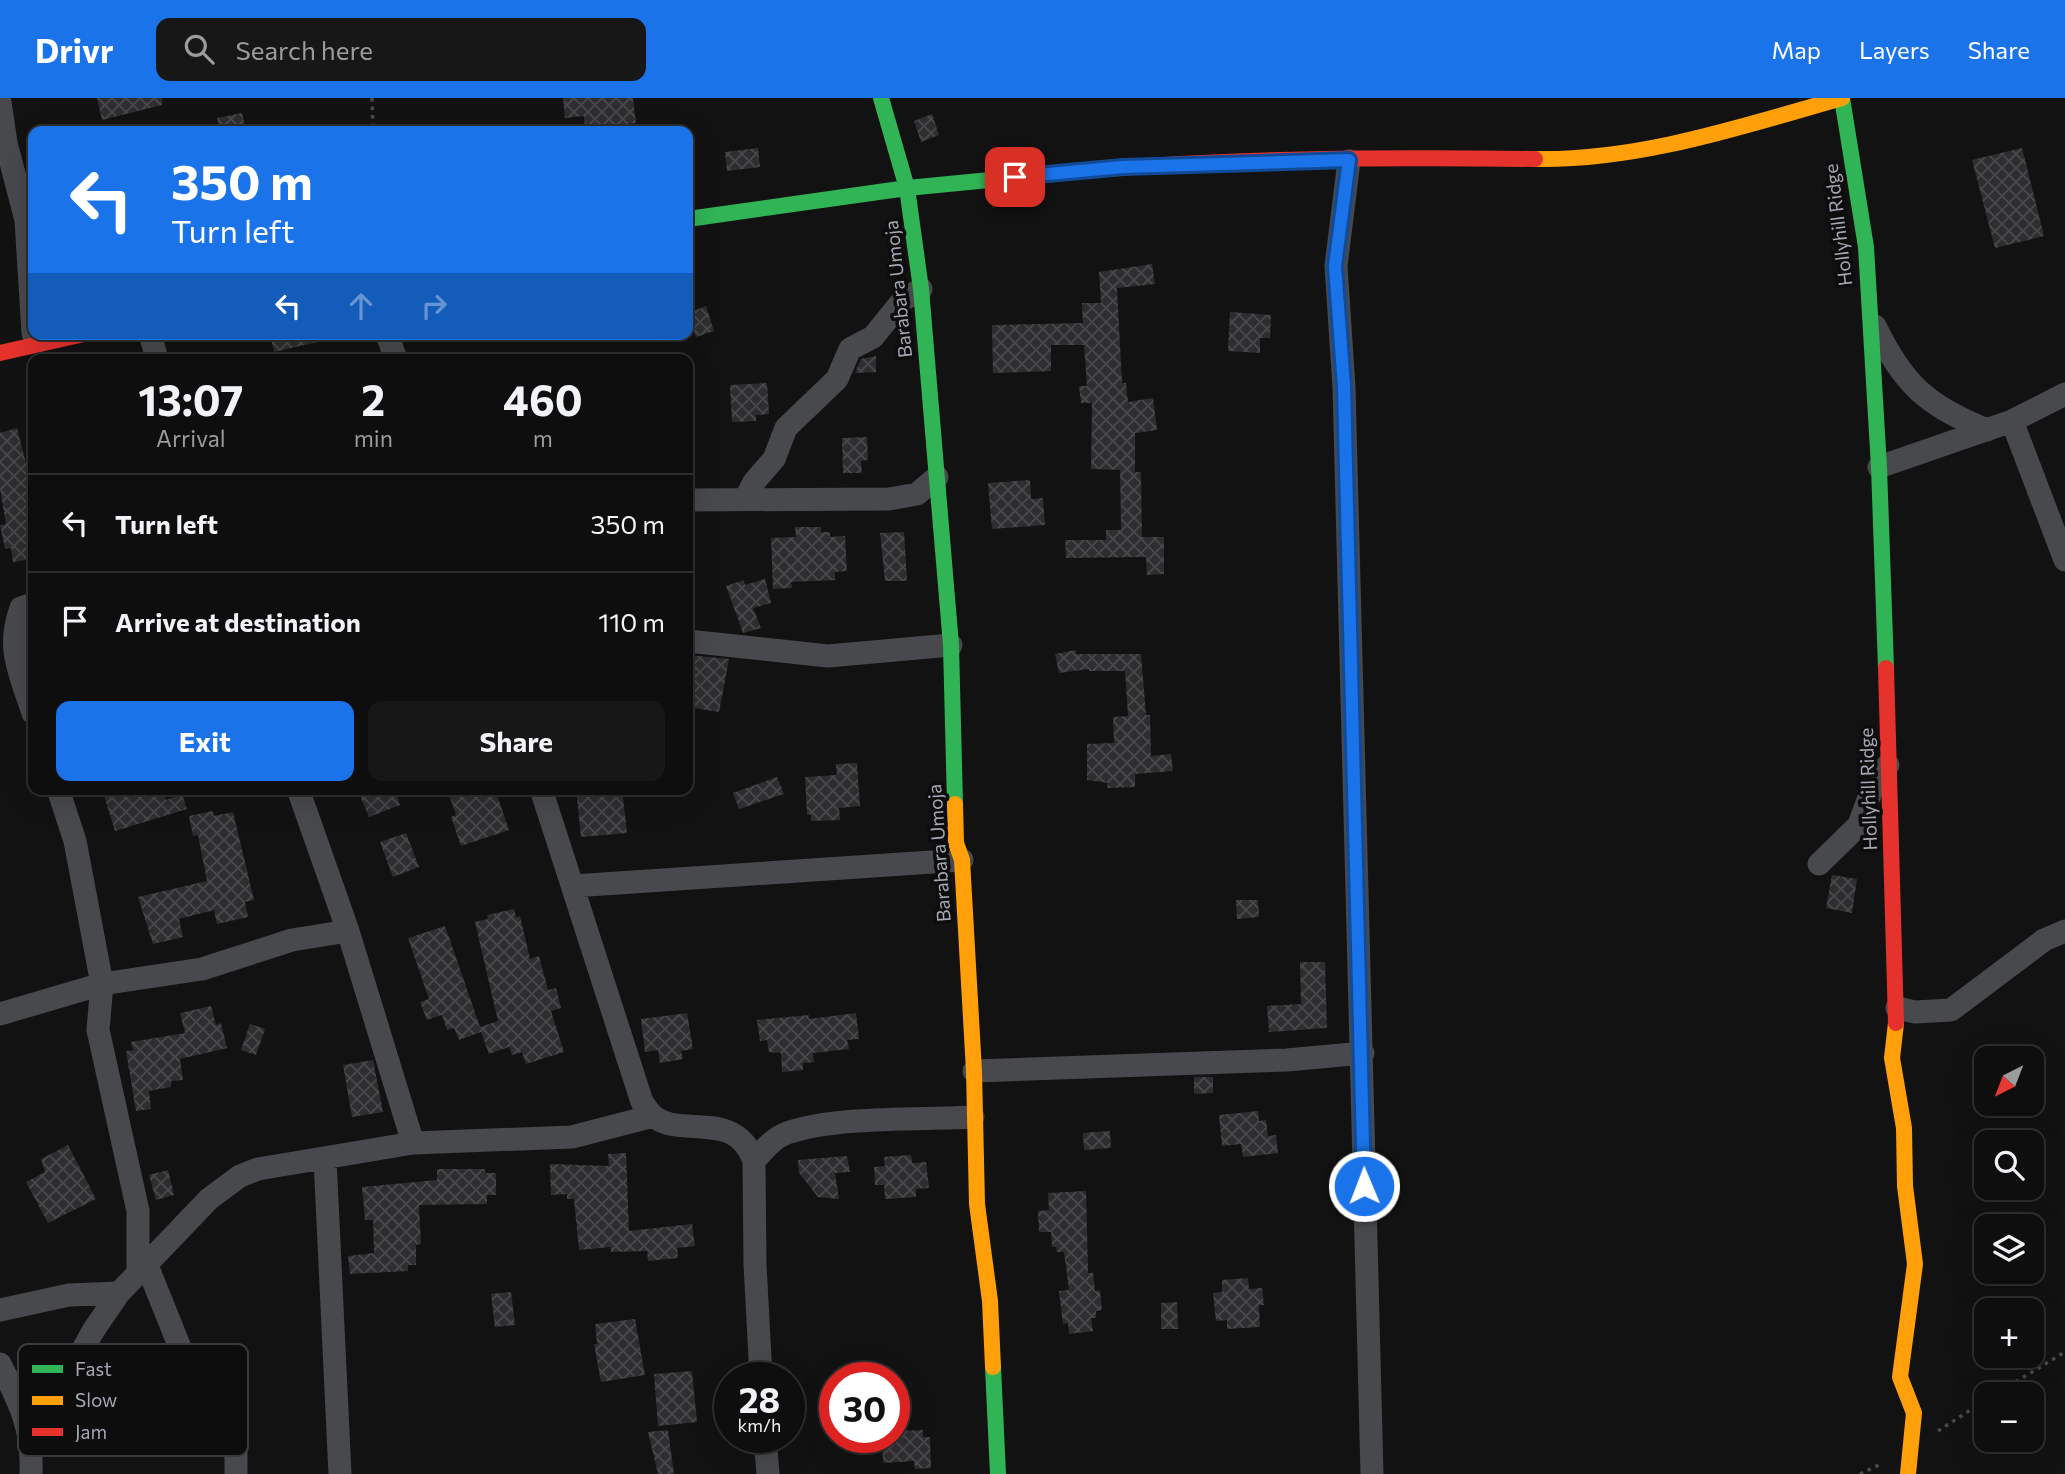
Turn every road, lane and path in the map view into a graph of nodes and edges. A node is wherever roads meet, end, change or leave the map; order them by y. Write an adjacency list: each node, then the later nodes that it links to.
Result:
1 (372, 98): 5 (path)
2 (881, 98): 7 (street, Barabara Umoja)
3 (1842, 98): 6 (street); 11 (street, Hollyhill Ridge)
4 (0, 102): 9 (street)
5 (373, 126)
6 (1349, 160): 7 (street); 38 (street)
7 (907, 188): 8 (street); 10 (street, Barabara Umoja)
8 (693, 218)
9 (28, 250)
10 (921, 289): 18 (street, Barabara Umoja); 19 (street)
11 (1868, 311): 16 (street); 17 (street, Hollyhill Ridge)
12 (29, 340): 13 (street)
13 (0, 353)
14 (2065, 394): 15 (street)
15 (2012, 421): 16 (street); 21 (street)
16 (1987, 430): 17 (street)
17 (1879, 467): 26 (street, Hollyhill Ridge)
18 (937, 477): 19 (street); 24 (street, Barabara Umoja)
19 (746, 498): 20 (street)
20 (693, 500)
21 (2065, 561)
22 (18, 609): 25 (street)
23 (693, 642): 24 (street)
24 (951, 645): 30 (street, Barabara Umoja)
25 (28, 697)
26 (1888, 765): 31 (street); 36 (street, Hollyhill Ridge)
27 (60, 795): 35 (street)
28 (300, 795): 33 (street)
29 (543, 795): 32 (street)
30 (962, 860): 32 (street); 39 (street, Barabara Umoja)
31 (1819, 864)
32 (573, 886): 40 (street)
33 (348, 931): 35 (street); 42 (street)
34 (2065, 931): 36 (street)
35 (102, 984): 37 (street); 45 (street)
36 (1896, 1007): 56 (street, Hollyhill Ridge)
37 (0, 1014)
38 (1363, 1053): 39 (street); 65 (street)
39 (974, 1071): 41 (street, Barabara Umoja)
40 (653, 1116): 42 (street); 43 (street)
41 (973, 1116): 43 (street); 64 (street, Barabara Umoja)
42 (413, 1143): 44 (street)
43 (758, 1150): 51 (street)
44 (325, 1159): 45 (street); 62 (street)
45 (142, 1268): 46 (street); 49 (street)
46 (119, 1293): 47 (street); 48 (street)
47 (0, 1310)
48 (86, 1344)
49 (178, 1344)
50 (2065, 1352): 53 (path)
51 (760, 1362)
52 (0, 1364): 54 (street)
53 (2015, 1382)
54 (18, 1400)
55 (1974, 1408): 56 (path)
56 (1911, 1450): 66 (street, Hollyhill Ridge)
57 (766, 1453): 63 (street)
58 (32, 1456): 60 (street)
59 (236, 1456): 61 (street)
60 (31, 1474)
61 (236, 1474)
62 (340, 1474)
63 (768, 1474)
64 (998, 1474)
65 (1372, 1474)
66 (1908, 1474)

